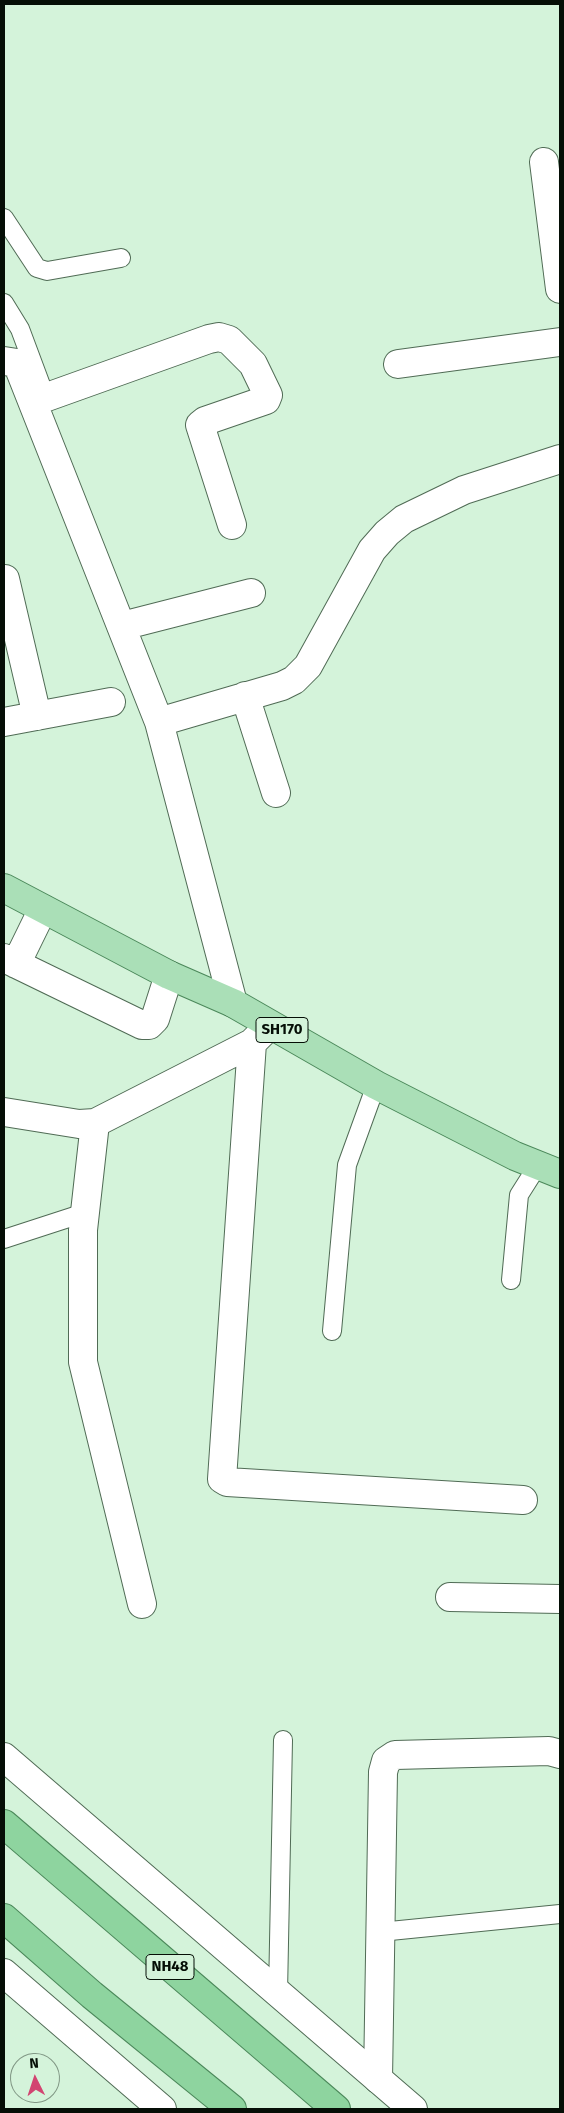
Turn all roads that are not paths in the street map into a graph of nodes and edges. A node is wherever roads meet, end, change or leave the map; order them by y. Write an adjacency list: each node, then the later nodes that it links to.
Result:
1 (544, 162): 4 (street)
2 (4, 218): 3 (lane)
3 (121, 258)
4 (560, 289)
5 (4, 303): 9 (lane)
6 (560, 342): 7 (street)
7 (398, 364)
8 (8, 366): 9 (street)
9 (39, 399): 11 (street); 14 (street)
10 (560, 459): 15 (street)
11 (232, 525)
12 (5, 579): 17 (street)
13 (252, 593): 14 (street)
14 (122, 626): 19 (street)
15 (245, 696): 19 (street); 20 (street)
16 (111, 702): 17 (street)
17 (37, 716): 18 (street)
18 (4, 722)
19 (159, 722): 25 (street)
20 (276, 793)
21 (4, 888): 22 (main road, SH170)
22 (43, 909): 23 (street); 24 (main road, SH170)
23 (10, 961): 24 (street)
24 (169, 975): 25 (main road, SH170)
25 (233, 1003): 26 (main road, SH170)
26 (271, 1024): 27 (street); 28 (main road, SH170)
27 (252, 1043): 30 (street); 36 (street)
28 (376, 1085): 31 (main road, SH170); 35 (lane)
29 (4, 1112): 30 (street)
30 (94, 1136): 32 (street)
31 (549, 1169): 34 (lane)
32 (84, 1213): 33 (lane); 39 (street)
33 (4, 1239)
34 (511, 1280)
35 (332, 1331)
36 (523, 1500)
37 (450, 1598): 38 (street)
38 (560, 1599)
39 (142, 1604)
40 (283, 1740): 48 (lane)
41 (560, 1754): 46 (street)
42 (4, 1757): 48 (street)
43 (4, 1824): 52 (highway, NH48)
44 (560, 1914): 46 (lane)
45 (4, 1918): 51 (highway)
46 (380, 1932): 49 (street)
47 (4, 1973): 50 (street)
48 (278, 1993): 49 (street)
49 (378, 2080): 53 (street)
50 (162, 2109)
51 (232, 2109)
52 (336, 2109)
53 (413, 2109)

